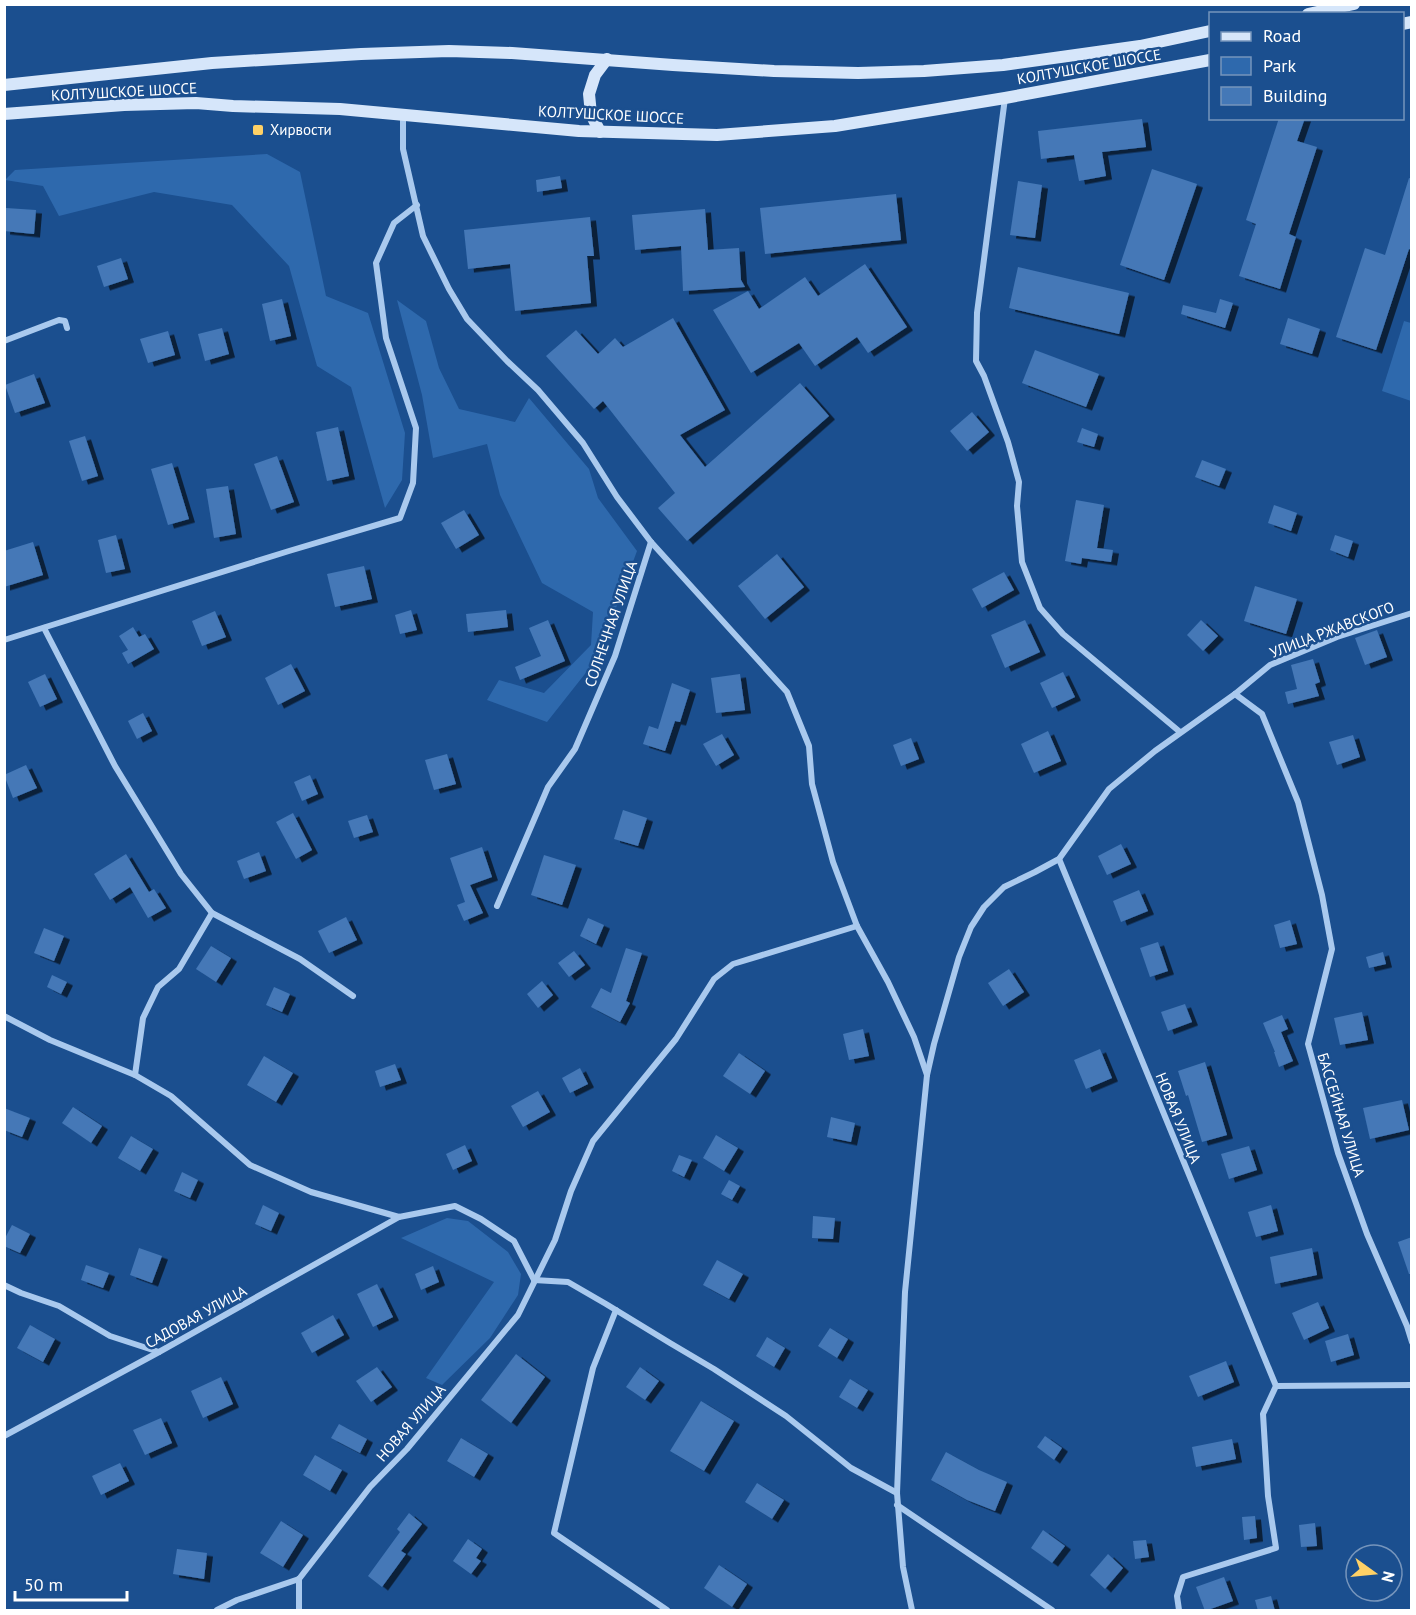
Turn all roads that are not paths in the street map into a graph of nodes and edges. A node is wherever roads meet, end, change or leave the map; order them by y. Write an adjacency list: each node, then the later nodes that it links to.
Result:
1 (1354, 4): 2 (main road)
2 (1317, 12)
3 (1209, 31): 4 (main road, КОЛТУШСКОЕ ШОССЕ)
4 (607, 60): 6 (main road, КОЛТУШСКОЕ ШОССЕ); 10 (main road)
5 (1209, 60): 7 (main road, КОЛТУШСКОЕ ШОССЕ)
6 (4, 85)
7 (1005, 98): 10 (main road, КОЛТУШСКОЕ ШОССЕ); 19 (street)
8 (4, 114): 9 (main road, КОЛТУШСКОЕ ШОССЕ)
9 (403, 114): 10 (main road, КОЛТУШСКОЕ ШОССЕ); 11 (street)
10 (600, 132)
11 (417, 205): 14 (street); 16 (street)
12 (67, 328): 13 (street)
13 (4, 341)
14 (651, 542): 21 (street, СОЛНЕЧНАЯ УЛИЦА); 23 (street)
15 (1412, 613): 18 (street, УЛИЦА РЖАВСКОГО)
16 (44, 628): 17 (street); 22 (street)
17 (4, 640)
18 (1235, 694): 19 (street, УЛИЦА РЖАВСКОГО); 32 (street, БАССЕЙНАЯ УЛИЦА)
19 (1180, 732): 20 (street, УЛИЦА РЖАВСКОГО)
20 (1059, 859): 27 (street); 35 (street, НОВАЯ УЛИЦА)
21 (497, 906)
22 (212, 913): 24 (street); 26 (street)
23 (857, 926): 27 (street); 29 (street, НОВАЯ УЛИЦА)
24 (353, 996)
25 (4, 1016): 26 (street)
26 (135, 1075): 28 (street)
27 (927, 1075): 37 (street)
28 (399, 1217): 29 (street); 33 (street, САДОВАЯ УЛИЦА)
29 (534, 1280): 31 (street); 39 (street, НОВАЯ УЛИЦА)
30 (4, 1285): 33 (street)
31 (616, 1310): 37 (street); 42 (street)
32 (1412, 1342)
33 (159, 1352): 36 (street, САДОВАЯ УЛИЦА)
34 (1412, 1385): 35 (street)
35 (1276, 1386): 45 (street)
36 (4, 1436)
37 (897, 1493): 38 (street)
38 (897, 1505): 43 (street); 44 (street)
39 (299, 1579): 40 (street); 41 (street)
40 (217, 1611)
41 (299, 1611)
42 (667, 1611)
43 (912, 1611)
44 (1052, 1611)
45 (1179, 1611)

